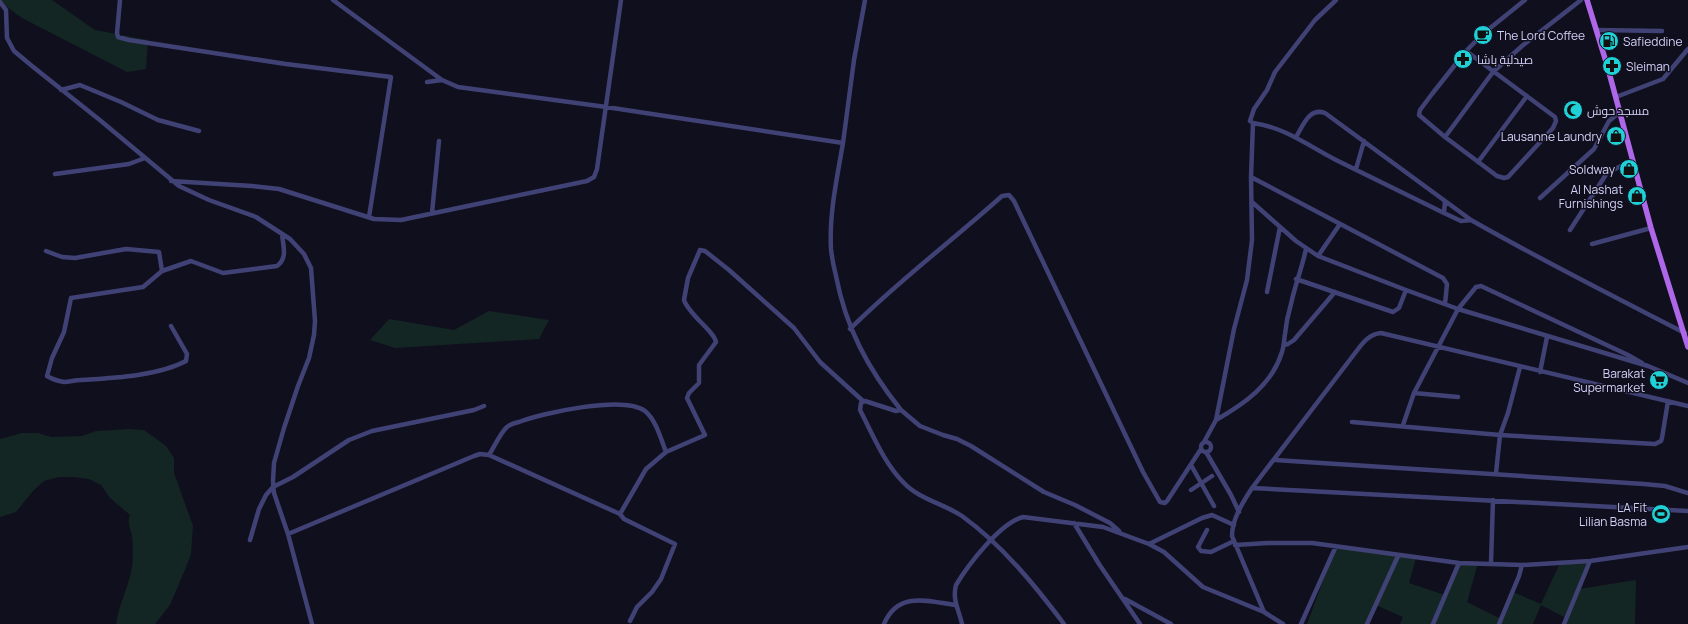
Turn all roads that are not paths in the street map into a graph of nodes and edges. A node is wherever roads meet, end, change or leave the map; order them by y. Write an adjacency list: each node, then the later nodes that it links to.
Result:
1 (120, 0): 43 (street)
2 (333, 0): 17 (street)
3 (621, 0): 22 (street)
4 (865, 0): 30 (street)
5 (1336, 0): 24 (street)
6 (1525, 0): 15 (street)
7 (1581, 0): 16 (street)
8 (1587, 0): 10 (main road)
9 (0, 2): 12 (street)
10 (1596, 30): 11 (street); 21 (main road)
11 (1662, 31)
12 (6, 32): 13 (street); 19 (street)
13 (0, 33)
14 (1688, 49): 21 (street)
15 (1466, 51): 16 (street); 27 (street)
16 (1493, 72): 20 (street); 27 (street)
17 (442, 80): 18 (street); 22 (street)
18 (427, 82)
19 (61, 90): 25 (street); 31 (street)
20 (1527, 96): 33 (street); 33 (street)
21 (1616, 97): 23 (main road)
22 (606, 107): 30 (street); 41 (street)
23 (1620, 112): 32 (main road); 38 (street)
24 (1253, 123): 26 (street); 36 (street)
25 (199, 131)
26 (1296, 137): 29 (street); 34 (street)
27 (1445, 137): 33 (street)
28 (439, 141): 41 (street)
29 (1364, 141): 34 (street); 39 (street)
30 (843, 143): 62 (street)
31 (145, 158): 35 (street); 37 (street)
32 (1633, 160): 47 (main road); 48 (street)
33 (1478, 162)
34 (1356, 169): 42 (street)
35 (55, 174)
36 (1251, 177): 40 (street); 45 (street)
37 (171, 180): 43 (street); 49 (street)
38 (1540, 198)
39 (1445, 201): 42 (street); 44 (street)
40 (1252, 202): 46 (street); 81 (street)
41 (432, 213): 43 (street)
42 (1444, 213): 44 (street)
43 (369, 217)
44 (1471, 220): 63 (street)
45 (1340, 224): 53 (street); 59 (street)
46 (1280, 227): 51 (street); 57 (street)
47 (1651, 228): 50 (street); 63 (main road)
48 (1570, 230)
49 (282, 234): 54 (street); 96 (street)
50 (1592, 244)
51 (1306, 249): 53 (street); 55 (street)
52 (46, 251): 54 (street)
53 (1318, 256): 56 (street)
54 (162, 272): 61 (street)
55 (1296, 279): 58 (street); 66 (street)
56 (1406, 290): 58 (street); 59 (street)
57 (1267, 292)
58 (1335, 292): 66 (street)
59 (1445, 304): 60 (street)
60 (1458, 309): 64 (street); 65 (street); 68 (street)
61 (171, 326)
62 (850, 329): 80 (street); 92 (street)
63 (1685, 333): 67 (main road)
64 (1547, 337): 69 (street); 72 (street)
65 (1591, 338): 69 (street); 70 (street)
66 (1284, 345): 81 (street)
67 (1688, 347)
68 (1439, 348): 71 (street); 74 (street); 91 (street)
69 (1589, 348): 70 (street)
70 (1648, 366): 73 (street)
71 (1520, 367): 72 (street); 85 (street)
72 (1540, 372): 76 (street)
73 (1688, 383)
74 (1414, 393): 75 (street); 83 (street)
75 (1458, 397)
76 (1668, 400): 79 (street); 85 (street)
77 (863, 401): 80 (street); 89 (street); 111 (street)
78 (484, 406): 96 (street)
79 (1688, 406)
80 (901, 410): 108 (street)
81 (1216, 420): 84 (street)
82 (1352, 422): 83 (street)
83 (1403, 425): 85 (street)
84 (1212, 428): 86 (street); 87 (street)
85 (1500, 435): 93 (street)
86 (1204, 442): 87 (street); 88 (street)
87 (1210, 444): 88 (street)
88 (1204, 450): 92 (street); 103 (street)
89 (666, 452): 90 (street); 104 (street)
90 (489, 455): 104 (street); 109 (street)
91 (1275, 460): 93 (street); 97 (street)
92 (1191, 465): 95 (street)
93 (1496, 473): 99 (street)
94 (1212, 476): 95 (street)
95 (1201, 483): 98 (street); 101 (street)
96 (273, 487): 109 (street); 110 (street)
97 (1252, 488): 100 (street); 103 (street)
98 (1191, 490)
99 (1688, 493)
100 (1493, 500): 102 (street); 119 (street)
101 (1214, 506)
102 (1688, 511)
103 (1238, 512): 106 (street)
104 (620, 514): 124 (street)
105 (1074, 523): 108 (street); 111 (street); 121 (street)
106 (1234, 525): 112 (street); 113 (street)
107 (1207, 530): 112 (street)
108 (1122, 533): 113 (street)
109 (288, 534): 125 (street)
110 (250, 540)
111 (990, 540): 122 (street); 128 (street)
112 (1234, 543): 114 (street); 123 (street)
113 (1149, 544): 123 (street)
114 (1336, 546): 116 (street); 132 (street)
115 (1688, 547): 117 (street)
116 (1398, 556): 118 (street); 133 (street)
117 (1590, 561): 120 (street); 136 (street)
118 (1459, 563): 119 (street); 134 (street)
119 (1491, 563): 120 (street)
120 (1522, 566): 135 (street)
121 (1123, 598): 129 (street); 130 (street)
122 (955, 605): 126 (street); 127 (street)
123 (1264, 612): 131 (street)
124 (630, 621)
125 (312, 624)
126 (884, 624)
127 (962, 624)
128 (1064, 624)
129 (1140, 624)
130 (1171, 624)
131 (1283, 624)
132 (1301, 624)
133 (1367, 624)
134 (1433, 624)
135 (1499, 624)
136 (1564, 624)

